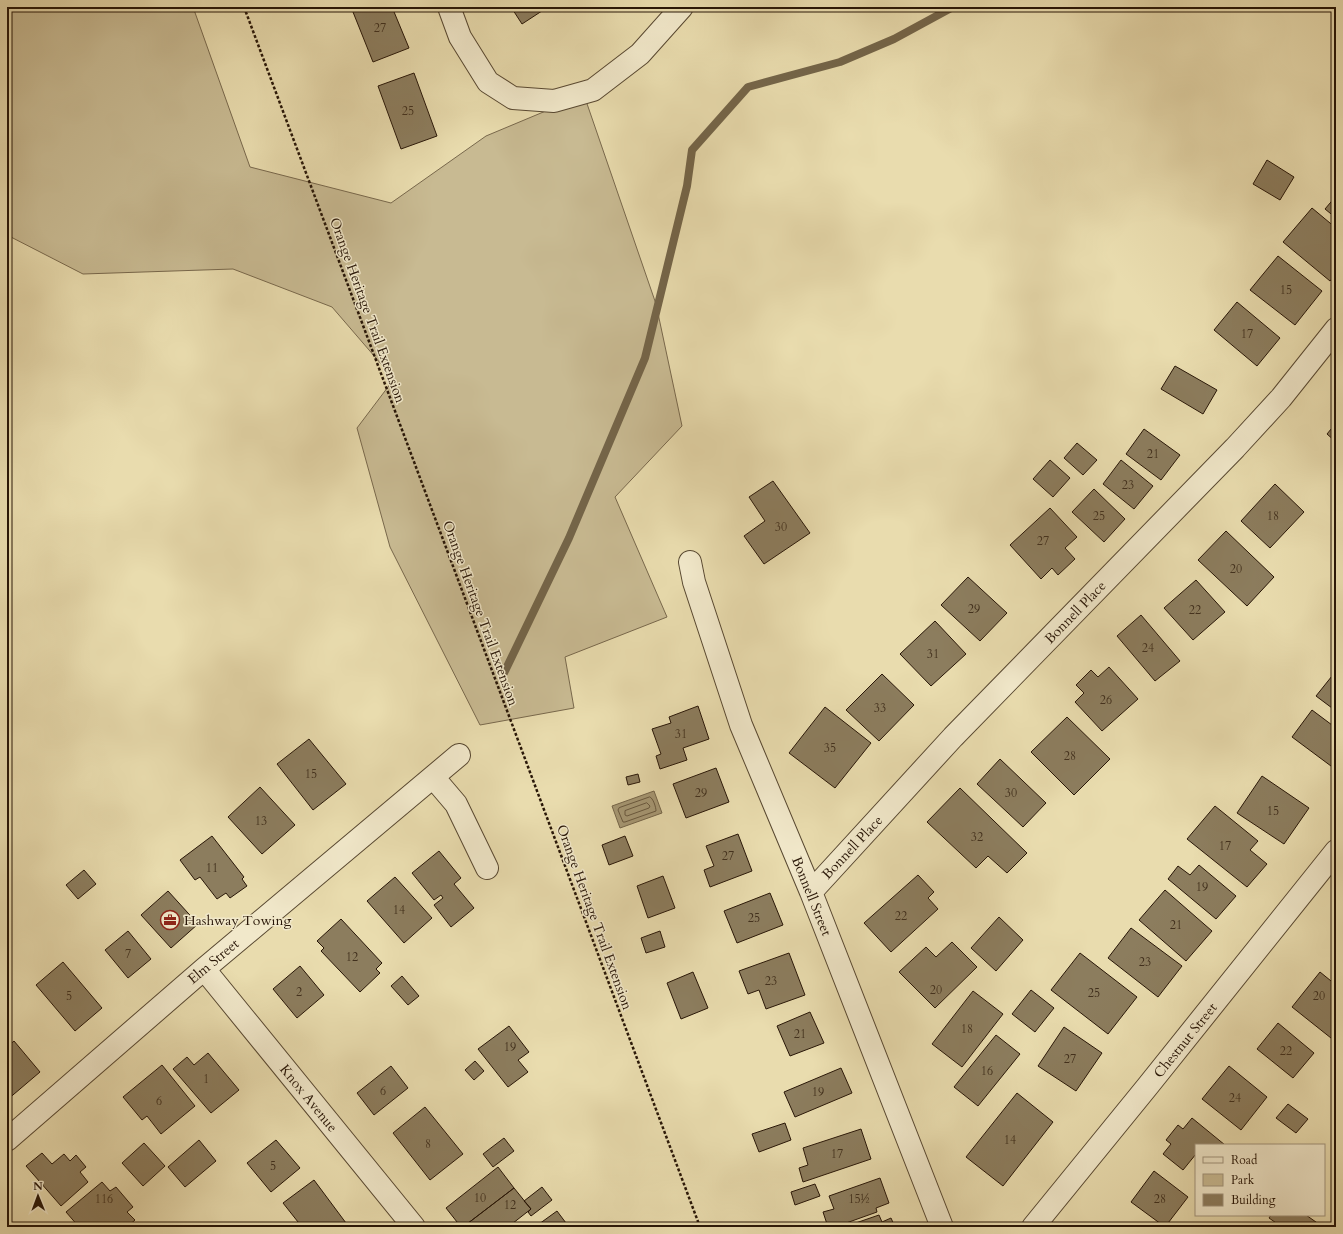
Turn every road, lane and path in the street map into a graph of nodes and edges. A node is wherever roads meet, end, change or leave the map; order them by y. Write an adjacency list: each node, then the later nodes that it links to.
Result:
1 (244, 7): 14 (path, Orange Heritage Trail Extension)
2 (449, 7): 3 (street)
3 (682, 7)
4 (1336, 329): 10 (street, Bonnell Place)
5 (690, 562): 10 (street, Bonnell Street)
6 (460, 755): 7 (street, Elm Street)
7 (433, 777): 9 (street); 11 (street, Elm Street)
8 (1336, 851): 16 (street, Chestnut Street)
9 (487, 868)
10 (811, 892): 15 (street, Bonnell Street)
11 (204, 969): 12 (street, Elm Street); 13 (street, Knox Avenue)
12 (7, 1140)
13 (414, 1227)
14 (700, 1227)
15 (942, 1227)
16 (1033, 1227)

